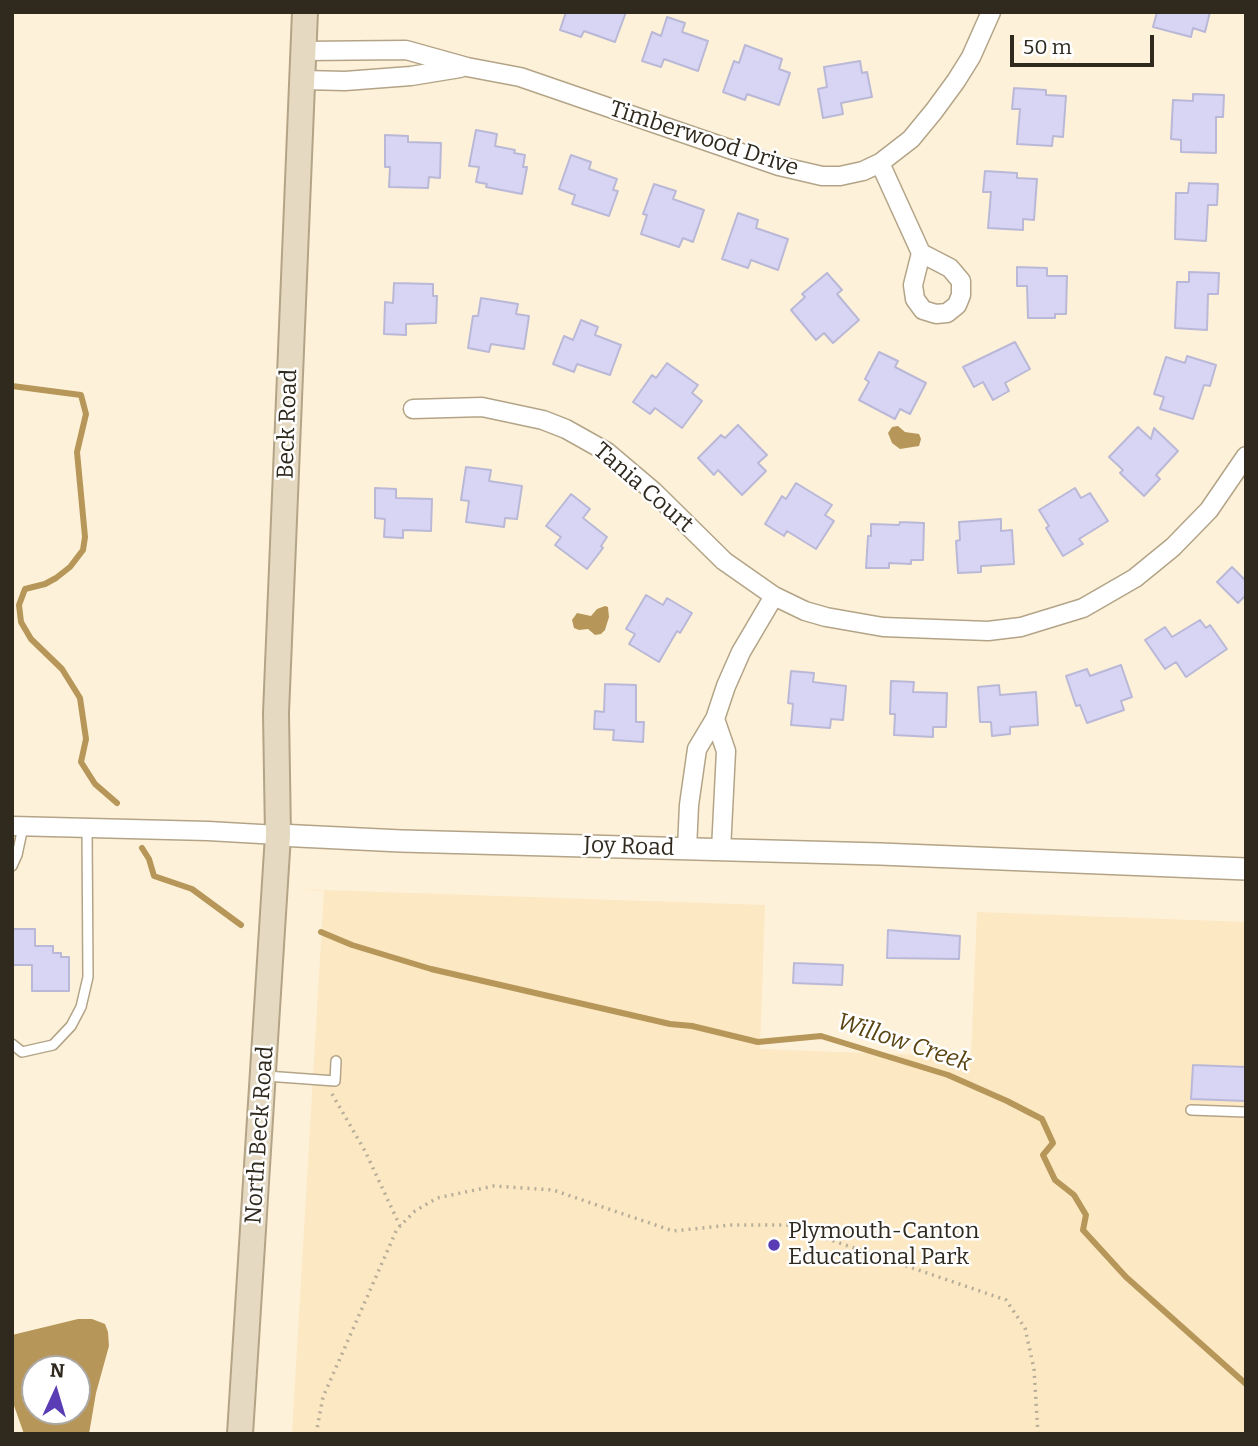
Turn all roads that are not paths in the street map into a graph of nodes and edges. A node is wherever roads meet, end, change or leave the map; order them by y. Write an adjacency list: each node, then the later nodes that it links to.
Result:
1 (304, 12): 3 (main road, Beck Road)
2 (990, 12): 6 (street, Timberwood Drive)
3 (304, 51): 4 (street, Timberwood Drive); 5 (main road, Beck Road)
4 (467, 67): 5 (street, Timberwood Drive); 6 (street, Timberwood Drive)
5 (303, 80): 14 (main road, Beck Road)
6 (880, 163): 7 (street)
7 (921, 253)
8 (413, 409): 10 (street, Tania Court)
9 (1246, 457): 10 (street, Tania Court)
10 (774, 596): 11 (street)
11 (715, 719): 15 (street); 16 (street)
12 (18, 826): 13 (street, Joy Road); 17 (lane)
13 (87, 828): 14 (street, Joy Road); 19 (lane)
14 (278, 835): 15 (street, Joy Road); 21 (main road, North Beck Road)
15 (687, 849): 16 (street, Joy Road)
16 (721, 850): 18 (street, Joy Road)
17 (12, 866)
18 (1246, 869)
19 (12, 1044)
20 (336, 1061): 21 (lane)
21 (264, 1076): 24 (main road, North Beck Road)
22 (1191, 1110): 23 (lane)
23 (1246, 1112)
24 (240, 1434)

